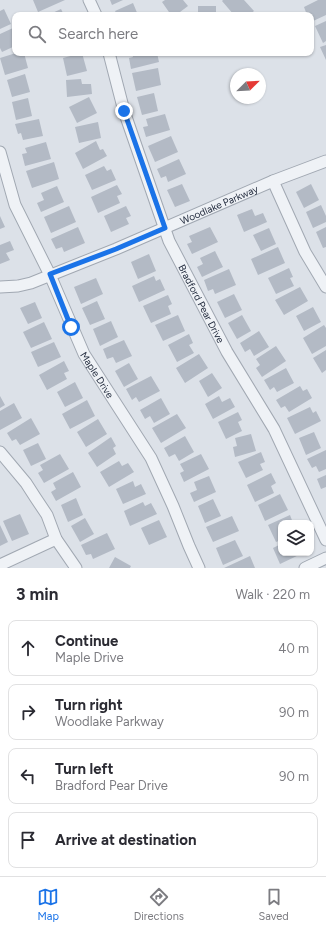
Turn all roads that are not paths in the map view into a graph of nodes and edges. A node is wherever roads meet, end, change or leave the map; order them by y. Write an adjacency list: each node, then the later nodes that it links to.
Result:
1 (89, 0): 2 (street)
2 (95, 12)
3 (110, 56): 7 (street, Bradford Pear Drive)
4 (0, 152): 8 (street, Maple Drive)
5 (326, 161): 6 (street, Woodlake Parkway)
6 (273, 181): 7 (street, Woodlake Parkway); 10 (street)
7 (165, 228): 8 (street, Woodlake Parkway); 13 (street, Bradford Pear Drive)
8 (50, 274): 9 (street, Woodlake Parkway); 17 (street, Maple Drive)
9 (0, 287)
10 (326, 287)
11 (0, 452): 12 (street)
12 (56, 539): 15 (street); 16 (street)
13 (326, 540)
14 (326, 558): 18 (street)
15 (0, 565)
16 (76, 568)
17 (199, 568)
18 (305, 568)

